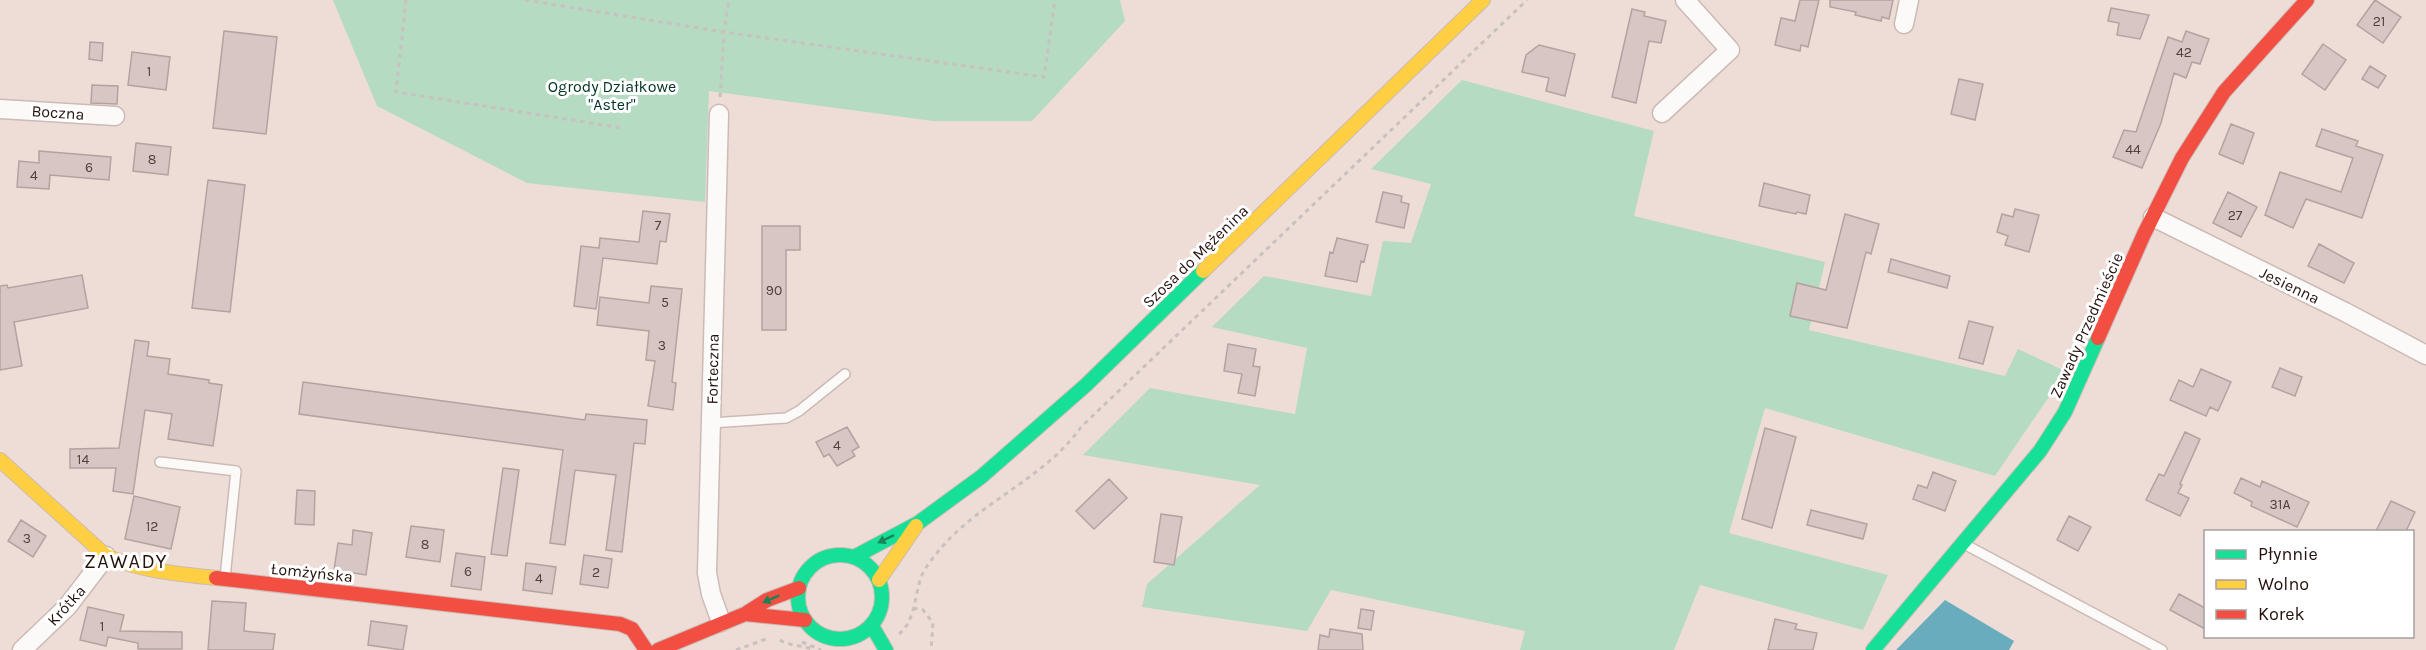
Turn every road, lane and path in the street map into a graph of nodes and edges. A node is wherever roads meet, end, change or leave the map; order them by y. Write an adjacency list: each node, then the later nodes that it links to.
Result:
1 (406, 0): 16 (path)
2 (525, 0): 11 (path)
3 (729, 0): 11 (path)
4 (1055, 0): 11 (path)
5 (1484, 0): 23 (street, Szosa do Mężenina)
6 (1527, 0): 30 (path)
7 (1685, 0): 13 (street)
8 (1909, 0): 10 (street)
9 (2307, 0): 17 (street, Zawady Przedmieście)
10 (1904, 24)
11 (724, 32): 14 (path)
12 (0, 108): 15 (street, Boczna)
13 (1662, 113)
14 (719, 114): 20 (street, Forteczna)
15 (115, 116)
16 (622, 128)
17 (2153, 217): 18 (street, Jesienna); 24 (street, Zawady Przedmieście)
18 (2426, 356)
19 (845, 374): 20 (lane)
20 (711, 423): 33 (street, Forteczna)
21 (0, 460): 25 (street, Łomżyńska)
22 (160, 462): 27 (lane)
23 (918, 524): 26 (street, Szosa do Mężenina, one-way to 26); 28 (street, Szosa do Mężenina)
24 (1964, 543): 46 (street, Zawady Przedmieście); 47 (lane)
25 (106, 556): 27 (street, Łomżyńska); 38 (street, Krótka)
26 (854, 557): 28 (street); 29 (street)
27 (225, 579): 39 (street, Łomżyńska)
28 (879, 580): 34 (street)
29 (799, 588): 31 (street, one-way to 31); 32 (street)
30 (913, 608): 35 (path); 45 (path)
31 (745, 614): 32 (street); 33 (street)
32 (804, 620): 37 (street)
33 (721, 622): 40 (street)
34 (872, 626): 37 (street); 44 (street)
35 (897, 636)
36 (780, 640): 41 (path); 42 (path); 43 (path)
37 (844, 645)
38 (22, 650)
39 (646, 650)
40 (658, 650)
41 (736, 650)
42 (814, 650)
43 (821, 650)
44 (886, 650)
45 (931, 650)
46 (1873, 650)
47 (2162, 650)

